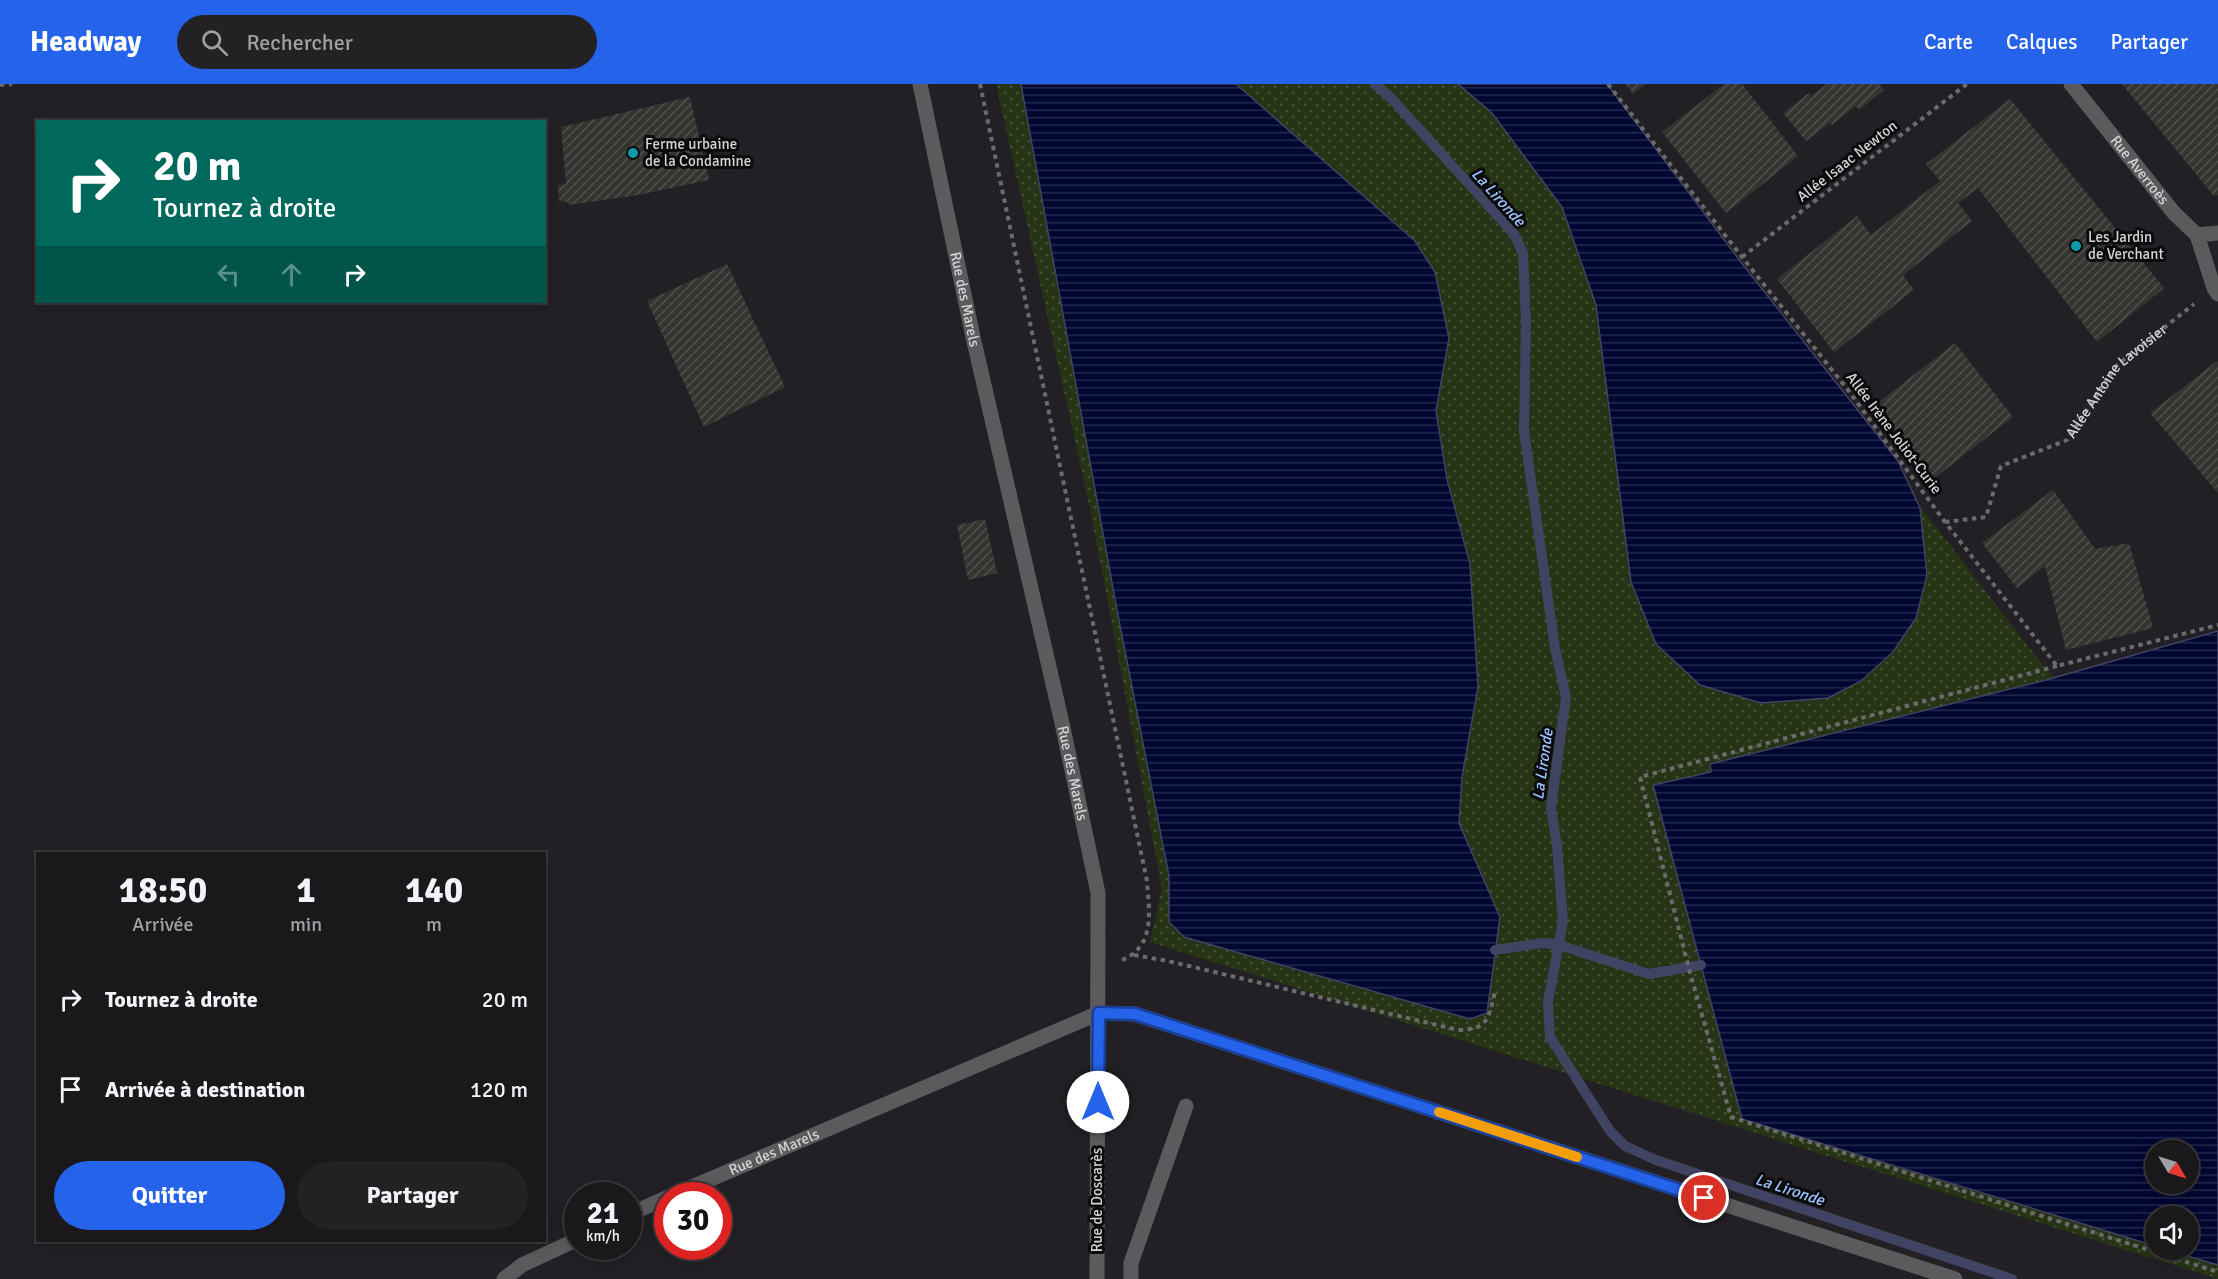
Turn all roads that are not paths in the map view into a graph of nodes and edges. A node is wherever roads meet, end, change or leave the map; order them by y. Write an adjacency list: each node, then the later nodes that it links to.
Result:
1 (920, 84): 6 (street, Rue des Marels)
2 (2071, 84): 4 (street, Rue Averroès)
3 (2218, 233): 4 (street)
4 (2197, 235): 5 (street)
5 (2216, 291)
6 (1099, 1013): 8 (street, Rue des Marels); 11 (street, Rue de Doscarès); 13 (street)
7 (1186, 1106): 12 (street)
8 (702, 1182)
9 (564, 1245): 10 (street)
10 (504, 1279)
11 (1097, 1279)
12 (1131, 1279)
13 (1955, 1279)

